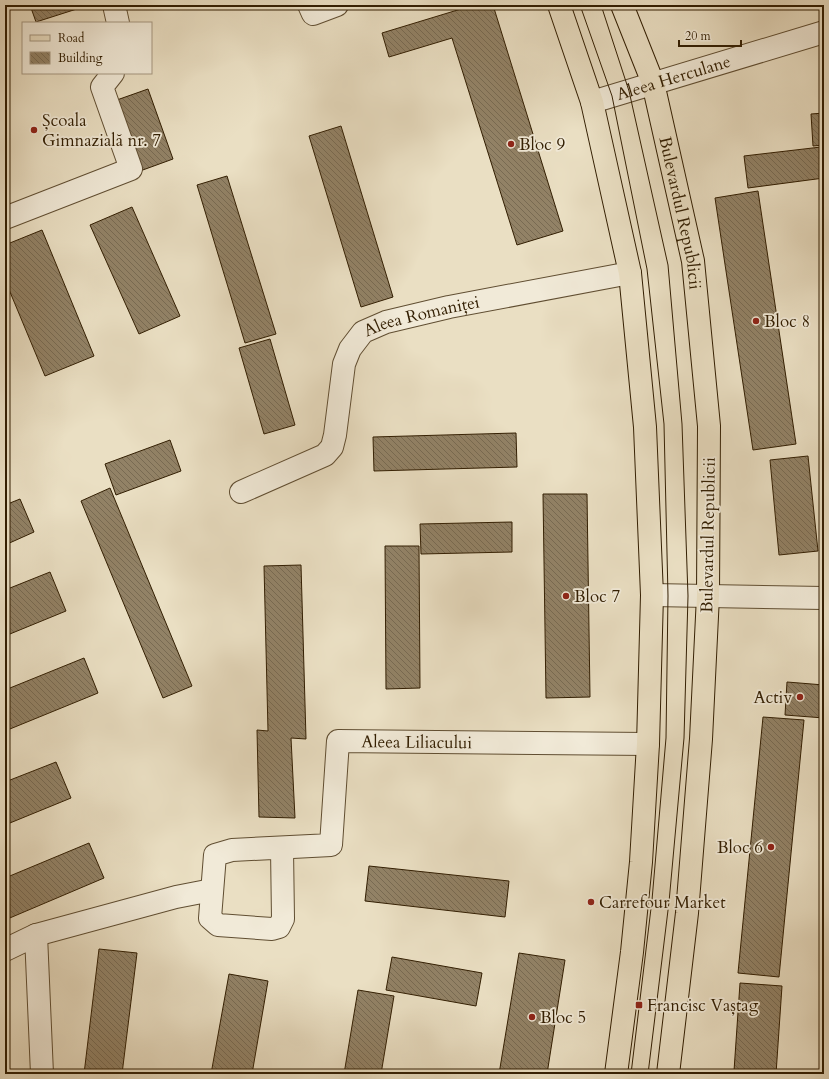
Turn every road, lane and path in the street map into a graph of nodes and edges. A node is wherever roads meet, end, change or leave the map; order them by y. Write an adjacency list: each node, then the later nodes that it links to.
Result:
1 (114, 5): 6 (street)
2 (309, 5): 3 (street)
3 (337, 5)
4 (559, 5): 10 (main road)
5 (622, 5): 9 (main road, Bulevardul Republicii)
6 (118, 22)
7 (824, 32): 9 (street, Aleea Herculane)
8 (112, 74): 11 (street)
9 (653, 84): 10 (street, Aleea Herculane); 15 (main road, Bulevardul Republicii)
10 (592, 102): 12 (main road)
11 (5, 218)
12 (630, 273): 13 (street, Aleea Romaniței); 14 (main road)
13 (241, 492)
14 (652, 595): 15 (street); 17 (main road)
15 (708, 596): 16 (street); 24 (main road, Bulevardul Republicii)
16 (824, 598)
17 (648, 744): 18 (street, Aleea Liliacului); 23 (main road)
18 (282, 848): 19 (street, Aleea Liliacului); 19 (street, Aleea Liliacului)
19 (212, 890): 20 (street)
20 (36, 936): 21 (street); 22 (street)
21 (5, 950)
22 (42, 1074)
23 (616, 1074)
24 (668, 1074)

